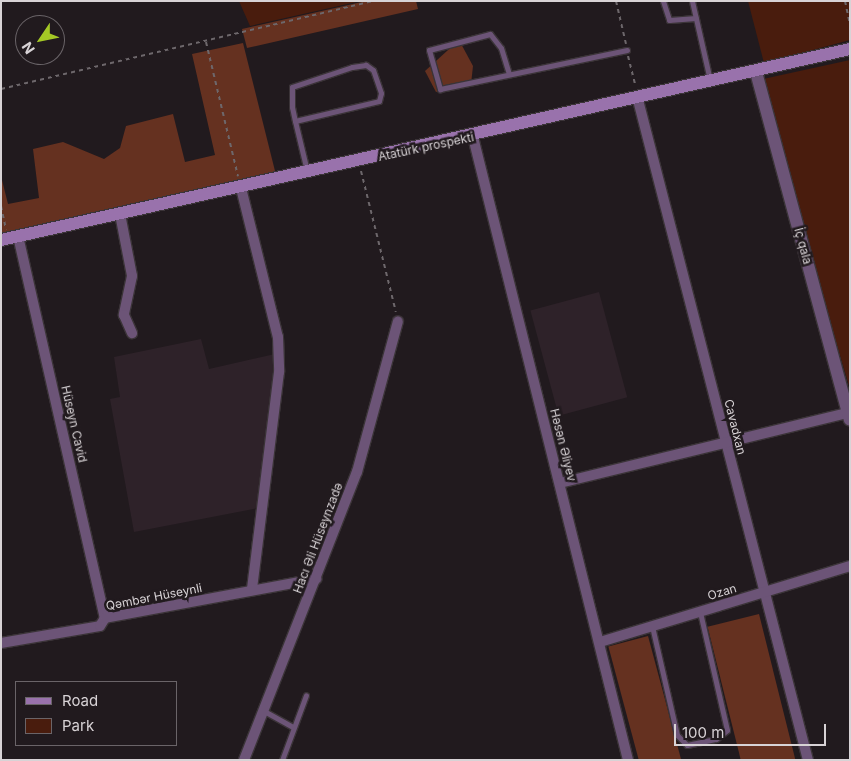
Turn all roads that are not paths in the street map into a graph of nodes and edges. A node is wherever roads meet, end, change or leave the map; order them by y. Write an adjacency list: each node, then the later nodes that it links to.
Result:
1 (663, 1): 3 (lane)
2 (692, 1): 3 (lane)
3 (696, 18): 8 (lane)
4 (850, 49): 6 (main road, Atatürk prospekti)
5 (627, 50): 7 (lane)
6 (756, 72): 8 (main road, Atatürk prospekti); 18 (street, İç qala)
7 (509, 74): 7 (lane)
8 (710, 82): 9 (main road, Atatürk prospekti)
9 (638, 100): 11 (main road, Atatürk prospekti); 19 (street, Cavadxan)
10 (295, 122): 10 (lane); 12 (lane)
11 (472, 137): 12 (main road, Atatürk prospekti); 20 (street, Həsən Əliyev)
12 (308, 173): 13 (main road, Atatürk prospekti)
13 (241, 188): 14 (main road, Atatürk prospekti); 23 (street)
14 (120, 214): 15 (main road, Atatürk prospekti); 17 (street)
15 (9, 239): 26 (street, Hüseyn Cavid)
16 (398, 321): 22 (street, Hacı Əli Hüseynzadə)
17 (132, 333)
18 (849, 416): 19 (street)
19 (726, 441): 20 (street); 24 (street, Cavadxan)
20 (560, 483): 28 (street, Həsən Əliyev)
21 (850, 566): 24 (street, Ozan)
22 (316, 579): 23 (street, Qəmbər Hüseynli); 31 (street, Hacı Əli Hüseynzadə)
23 (252, 590): 26 (street, Qəmbər Hüseynli)
24 (765, 592): 25 (street, Ozan); 36 (street, Cavadxan)
25 (700, 612): 27 (street, Ozan); 27 (lane)
26 (105, 618): 29 (street, Qəmbər Hüseynli)
27 (652, 626): 28 (street, Ozan)
28 (600, 642): 35 (street, Həsən Əliyev)
29 (1, 643)
30 (306, 695): 32 (lane)
31 (263, 711): 32 (lane); 33 (street, Hacı Əli Hüseynzadə)
32 (293, 727): 34 (lane)
33 (244, 760)
34 (282, 760)
35 (628, 760)
36 (808, 760)

